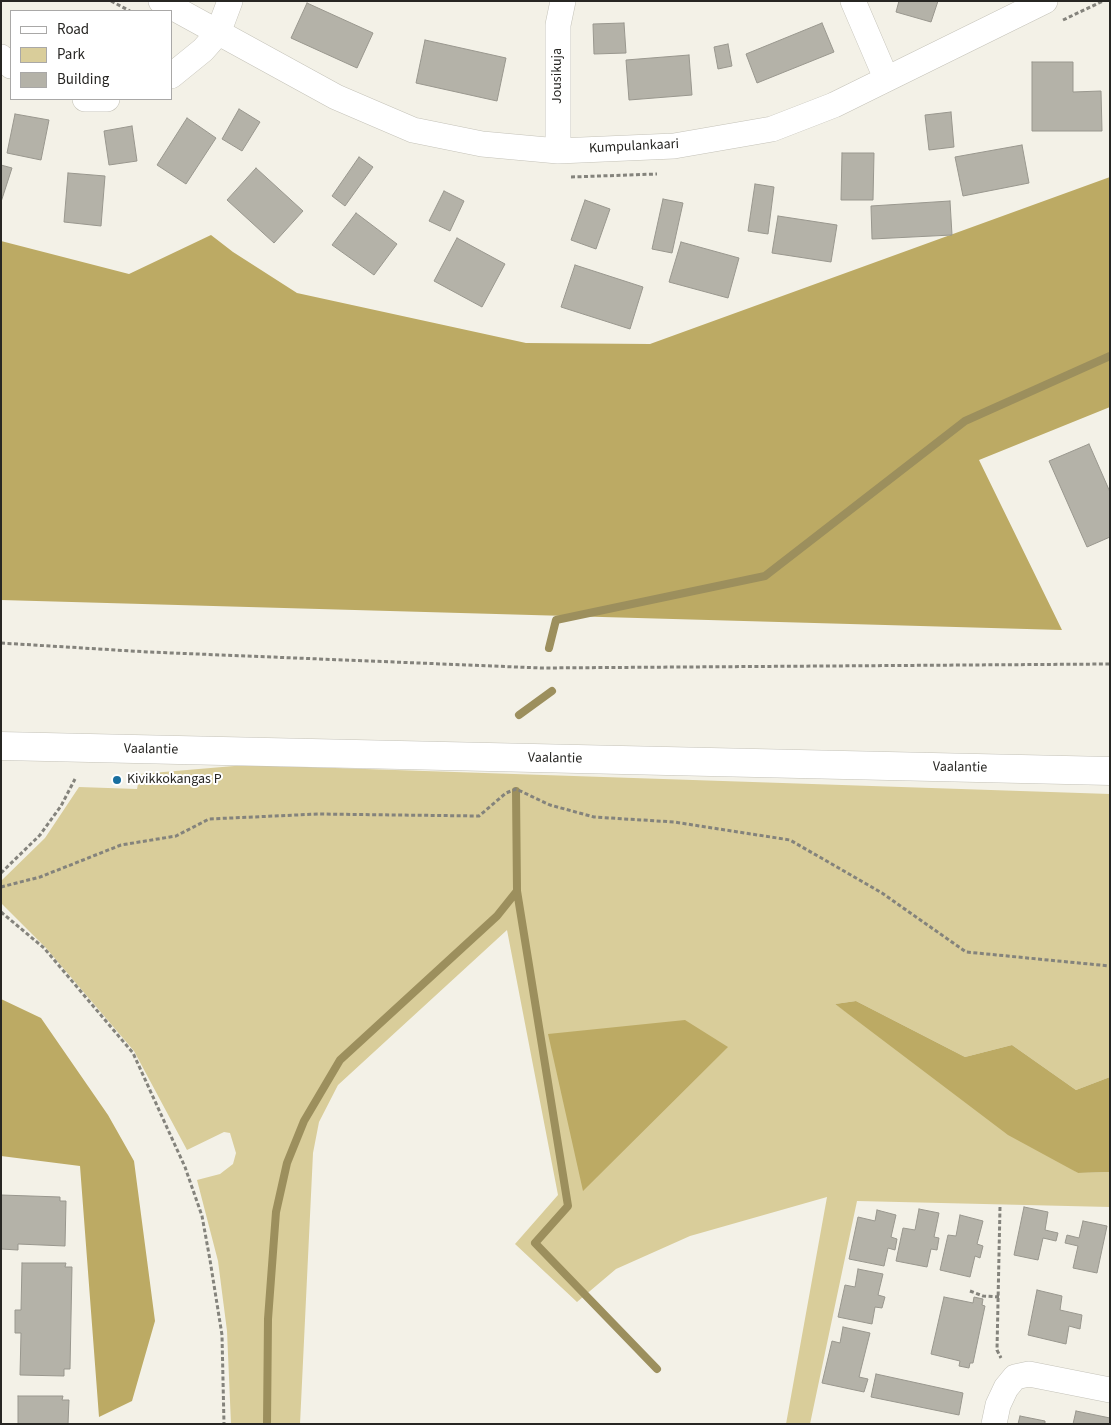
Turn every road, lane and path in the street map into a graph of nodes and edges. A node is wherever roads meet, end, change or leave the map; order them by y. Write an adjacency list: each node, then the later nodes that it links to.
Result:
1 (110, 1): 7 (path)
2 (161, 1): 9 (street, Kumpulankaari)
3 (230, 1): 9 (street)
4 (563, 1): 12 (street, Jousikuja)
5 (853, 1): 11 (street)
6 (1103, 1): 8 (path)
7 (128, 10)
8 (1052, 12): 11 (street, Kumpulankaari)
9 (218, 33): 10 (street); 12 (street, Kumpulankaari)
10 (172, 75)
11 (886, 78): 12 (street, Kumpulankaari)
12 (558, 150)
13 (660, 174): 14 (path)
14 (562, 176)
15 (1, 643): 16 (path)
16 (1110, 664)
17 (1, 746): 18 (street, Vaalantie)
18 (1110, 771)
19 (75, 778): 20 (path)
20 (1, 873)
21 (1, 887): 23 (path)
22 (1, 912): 29 (path)
23 (1110, 966)
24 (1000, 1207): 26 (path)
25 (970, 1291): 26 (path)
26 (999, 1297): 27 (path)
27 (1015, 1377): 28 (street); 30 (street)
28 (1110, 1390)
29 (224, 1424)
30 (994, 1424)

